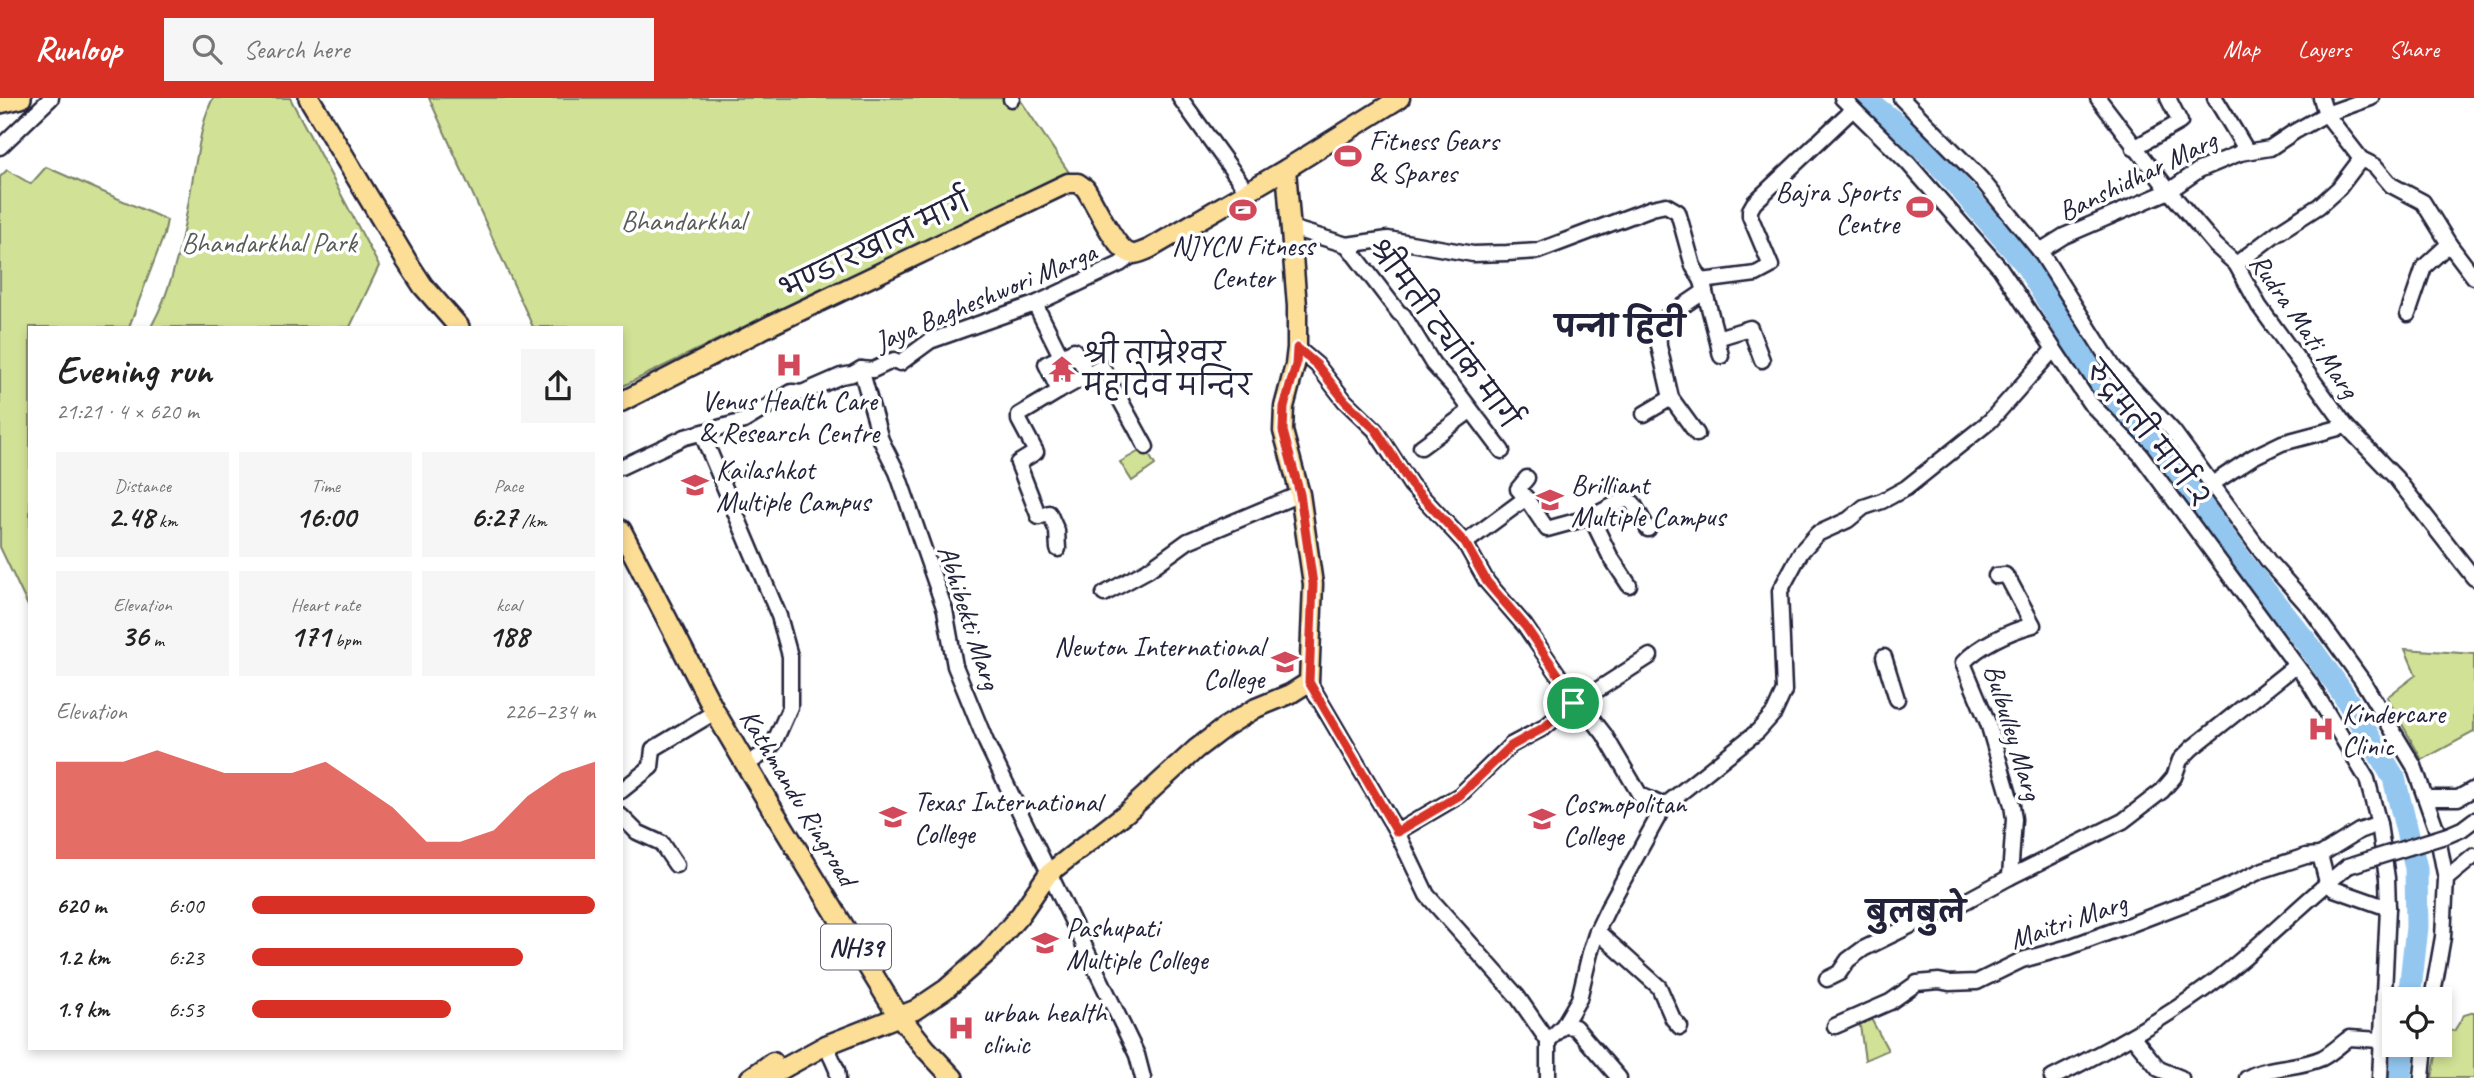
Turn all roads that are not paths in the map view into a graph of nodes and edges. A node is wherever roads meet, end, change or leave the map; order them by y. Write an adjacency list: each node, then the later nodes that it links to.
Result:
1 (21, 98): 12 (highway)
2 (51, 98): 15 (street)
3 (309, 98): 32 (highway)
4 (1180, 98): 20 (street)
5 (1400, 98): 19 (main road)
6 (2098, 98): 16 (street, Rudra Mati Marg)
7 (2168, 98): 16 (street)
8 (2214, 98): 17 (street)
9 (2321, 98): 14 (street)
10 (2371, 98): 14 (street, Banshidhar Marg)
11 (1908, 100): 25 (street)
12 (0, 103)
13 (1847, 103): 29 (street); 35 (street, रुद्रमती मार्ग-२)
14 (2326, 114): 17 (street, Banshidhar Marg); 18 (street)
15 (0, 147)
16 (2134, 148): 21 (street, Rudra Mati Marg)
17 (2240, 153): 21 (street, Banshidhar Marg)
18 (2361, 159): 23 (street); 27 (street)
19 (1286, 169): 20 (main road); 22 (main road)
20 (1247, 191): 26 (main road)
21 (2169, 191): 25 (street, Banshidhar Marg); 27 (street, Rudra Mati Marg)
22 (1291, 228): 24 (street); 34 (main road)
23 (2449, 244): 28 (street); 31 (street)
24 (1347, 245): 29 (street); 44 (street, श्रीमती ट्यांक मार्ग)
25 (2040, 251): 54 (street)
26 (1130, 253): 30 (street, Jaya Bagheshwori Marga); 43 (main road, भण्डारखाल मार्ग)
27 (2235, 264): 46 (street, Rudra Mati Marg)
28 (2474, 277)
29 (1704, 286): 33 (street); 42 (street)
30 (1035, 304): 36 (street); 39 (street, Jaya Bagheshwori Marga)
31 (2408, 314)
32 (458, 326)
33 (1717, 338): 37 (street); 38 (street)
34 (1297, 348): 55 (main road); 60 (street)
35 (2053, 350): 68 (street, रुद्रमती मार्ग-२); 77 (street)
36 (1061, 356): 40 (street); 41 (street)
37 (1721, 356)
38 (1762, 360)
39 (861, 369): 47 (street, Jaya Bagheshwori Marga); 85 (street, Abhibekti Marg)
40 (1088, 374): 41 (street); 49 (street)
41 (1059, 391): 61 (street)
42 (1671, 398): 45 (street); 48 (street)
43 (623, 401)
44 (1470, 411): 50 (street); 51 (street, श्रीमती ट्यांक मार्ग)
45 (1644, 414)
46 (2346, 426): 54 (street); 63 (street, Rudra Mati Marg)
47 (702, 434): 52 (street, Jaya Bagheshwori Marga); 73 (street)
48 (1697, 434)
49 (1146, 447)
50 (1421, 447)
51 (1502, 451)
52 (623, 466)
53 (1527, 478): 56 (street)
54 (2212, 484): 76 (street)
55 (1300, 494): 65 (street); 69 (main road)
56 (1526, 498): 57 (street); 60 (street)
57 (1591, 517): 58 (street); 64 (street)
58 (1648, 529)
59 (623, 534): 72 (highway, Kathmandu Ringroad / NH39)
60 (1465, 543): 71 (street)
61 (1058, 549)
62 (1996, 576): 86 (street, Bulbulley Marg)
63 (2474, 578)
64 (1629, 585)
65 (1104, 594)
66 (1650, 656): 71 (street)
67 (1884, 657): 70 (street)
68 (2295, 666): 80 (street, रुद्रमती मार्ग-२); 86 (street)
69 (1309, 682): 81 (street); 85 (main road)
70 (1897, 699)
71 (1574, 704): 77 (street); 81 (street)
72 (715, 712): 73 (highway, Kathmandu Ringroad / NH39); 74 (street)
73 (746, 765): 93 (highway, Kathmandu Ringroad / NH39)
74 (623, 789)
75 (2474, 789): 76 (street)
76 (2426, 797): 87 (street)
77 (1664, 806): 90 (street)
78 (623, 818): 84 (street)
79 (2474, 820): 88 (street, bridge)
80 (2379, 824): 82 (street, Maitri Marg); 89 (street, रुद्रमती मार्ग-२)
81 (1397, 832): 99 (street)
82 (2320, 855): 88 (street); 95 (street, Maitri Marg)
83 (2474, 856): 87 (street)
84 (676, 865)
85 (1048, 874): 93 (main road); 102 (street, Abhibekti Marg)
86 (2010, 877): 91 (street)
87 (2445, 879): 92 (street)
88 (2327, 882): 89 (street); 97 (street)
89 (2388, 908): 98 (street, रुद्रमती मार्ग-२)
90 (1597, 931): 94 (street); 96 (street)
91 (1827, 979)
92 (2434, 987)
93 (897, 1013): 100 (main road); 103 (main road); 106 (highway, Kathmandu Ringroad / NH39)
94 (1563, 1026): 99 (street); 108 (street)
95 (1835, 1026)
96 (1680, 1027)
97 (2133, 1037): 109 (street); 110 (street)
98 (2381, 1040): 111 (street); 112 (street, रुद्रमती मार्ग-२)
99 (1548, 1041): 107 (street)
100 (826, 1045): 104 (main road); 105 (street)
101 (2424, 1057): 113 (street)
102 (1146, 1077)
103 (750, 1078)
104 (766, 1078)
105 (838, 1078)
106 (953, 1078)
107 (1548, 1078)
108 (1619, 1078)
109 (2052, 1078)
110 (2181, 1078)
111 (2247, 1078)
112 (2380, 1078)
113 (2422, 1078)

